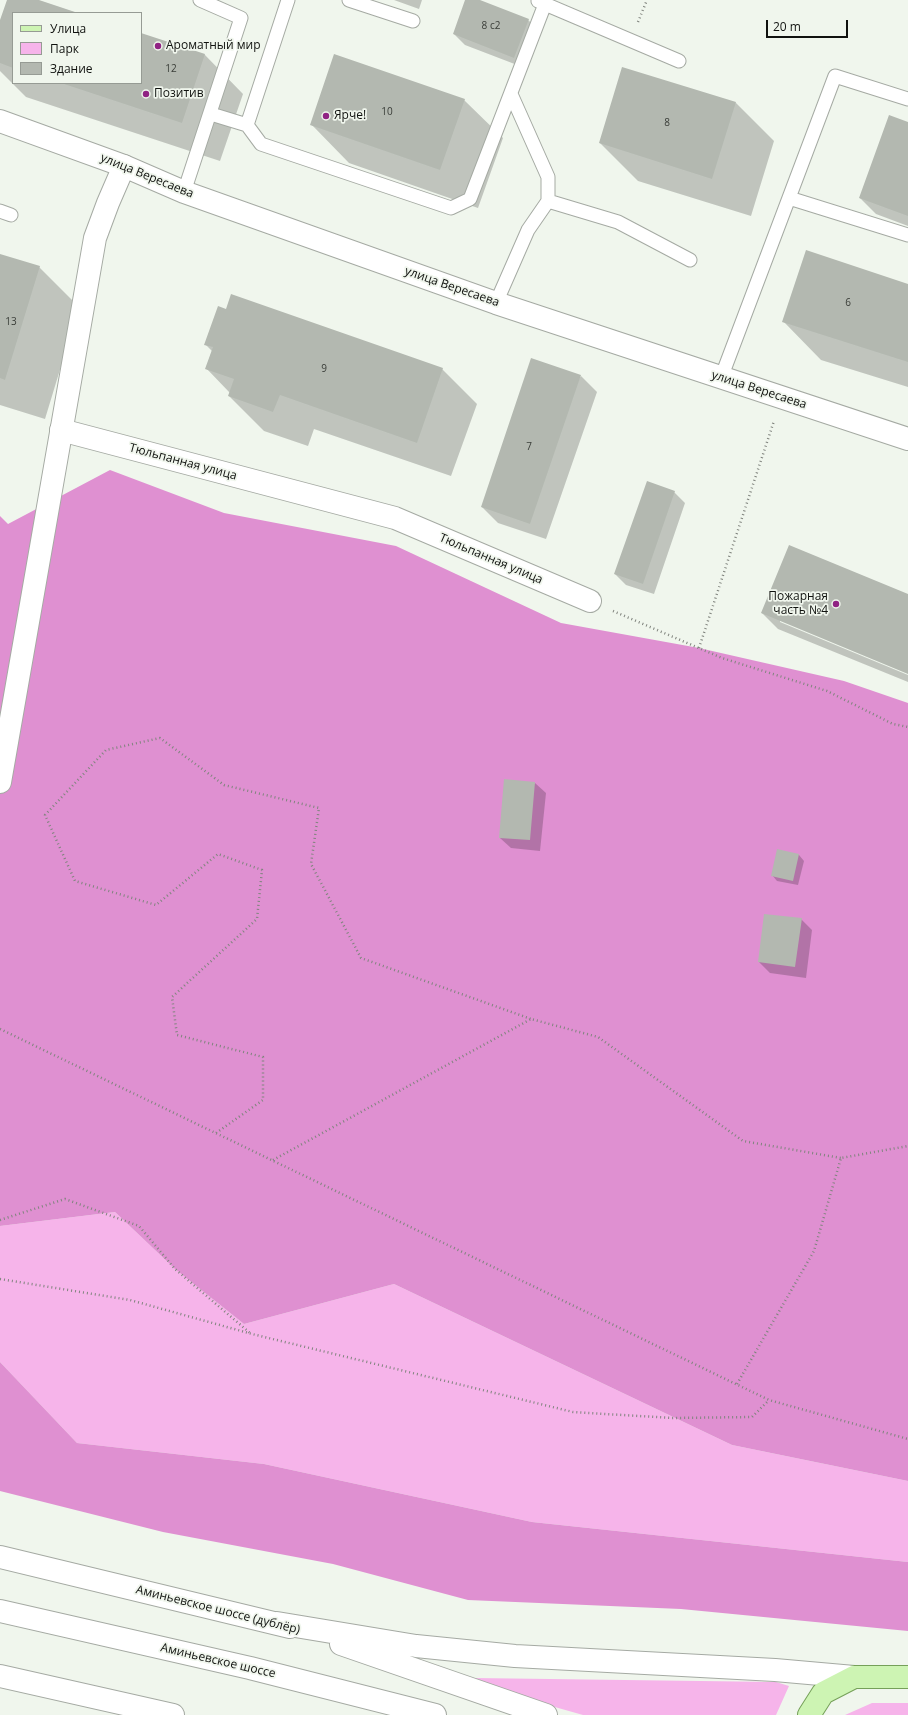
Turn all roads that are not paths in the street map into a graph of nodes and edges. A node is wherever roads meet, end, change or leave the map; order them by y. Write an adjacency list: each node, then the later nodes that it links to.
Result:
1 (200, 0): 9 (lane)
2 (288, 0): 11 (lane)
3 (349, 0): 5 (lane)
4 (541, 2): 6 (lane); 7 (lane)
5 (413, 21)
6 (679, 61)
7 (511, 94): 11 (lane); 15 (lane)
8 (908, 99): 14 (lane)
9 (211, 114): 11 (lane); 13 (lane)
10 (0, 121): 12 (street, улица Вересаева)
11 (247, 126)
12 (124, 166): 13 (street, улица Вересаева); 20 (street)
13 (184, 192): 18 (street, улица Вересаева)
14 (789, 198): 16 (lane); 19 (lane)
15 (548, 201): 17 (lane); 18 (lane)
16 (908, 235)
17 (690, 260)
18 (496, 303): 19 (street, улица Вересаева)
19 (721, 378): 21 (street, улица Вересаева)
20 (60, 430): 22 (street, Тюльпанная улица); 23 (street)
21 (908, 439)
22 (590, 601)
23 (0, 782)
24 (0, 1557): 26 (street, Аминьевское шоссе (дублёр))
25 (0, 1611): 31 (street, Аминьевское шоссе)
26 (277, 1623): 28 (street); 32 (street, Аминьевское шоссе (дублёр))
27 (0, 1676): 30 (street)
28 (854, 1677): 29 (main road); 33 (main road)
29 (908, 1677)
30 (173, 1715)
31 (435, 1715)
32 (546, 1715)
33 (809, 1715)

